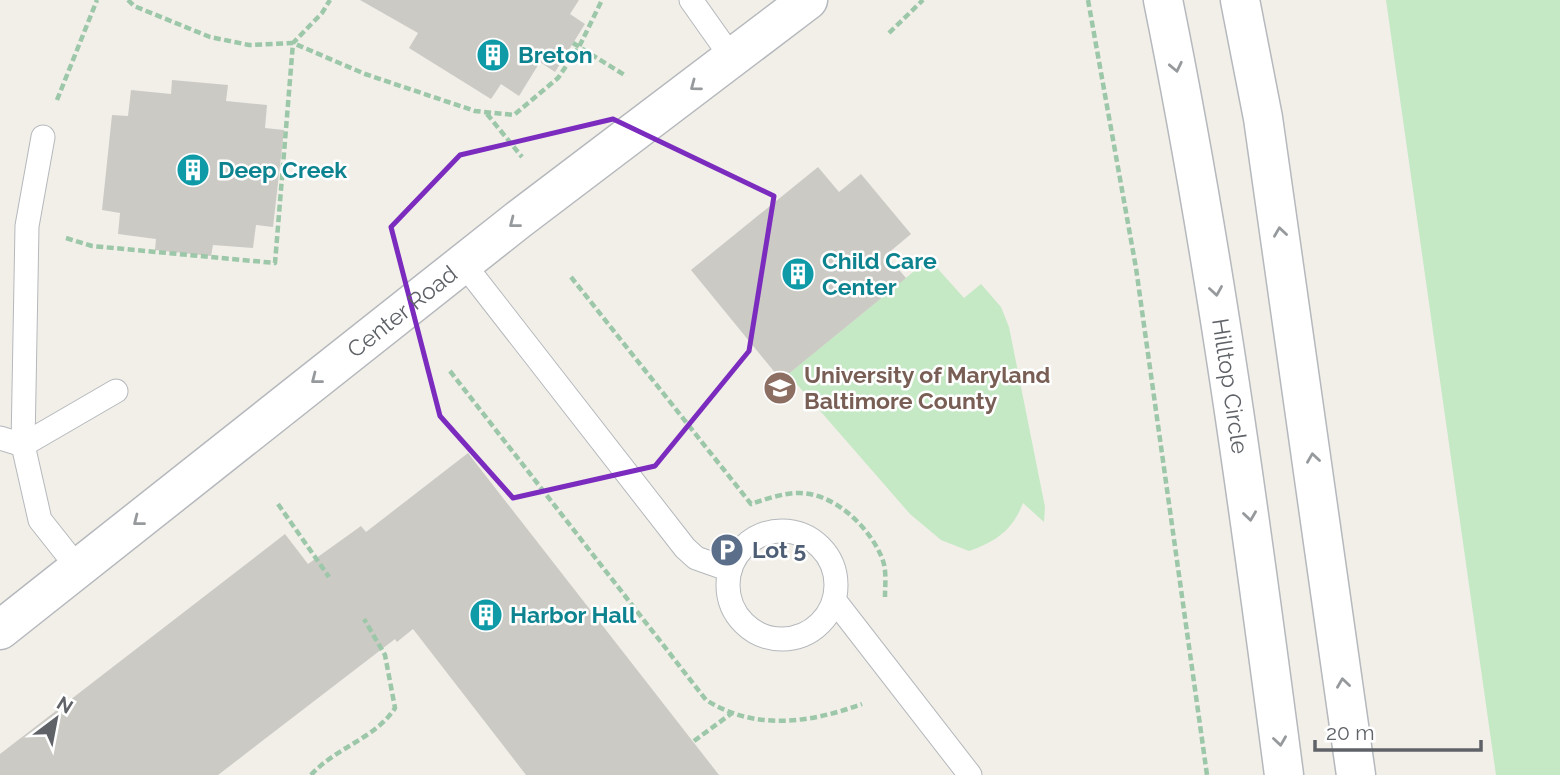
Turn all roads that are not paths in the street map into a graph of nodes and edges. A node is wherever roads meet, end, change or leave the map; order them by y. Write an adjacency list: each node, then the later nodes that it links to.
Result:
1 (691, 0): 5 (lane)
2 (808, 0): 5 (street, Center Road)
3 (1163, 0): 16 (street, Hilltop Circle, one-way to 16)
4 (1240, 0): 17 (street, one-way to 4)
5 (732, 58): 7 (street, Center Road, one-way to 7)
6 (43, 137): 10 (lane)
7 (463, 263): 11 (street, Center Road, one-way to 11); 12 (lane)
8 (116, 390): 10 (lane)
9 (0, 438): 10 (lane)
10 (23, 445): 11 (lane)
11 (78, 568): 14 (street, Center Road)
12 (730, 570): 13 (lane); 13 (lane)
13 (835, 601): 15 (lane)
14 (0, 630)
15 (970, 775)
16 (1284, 775)
17 (1356, 775)

